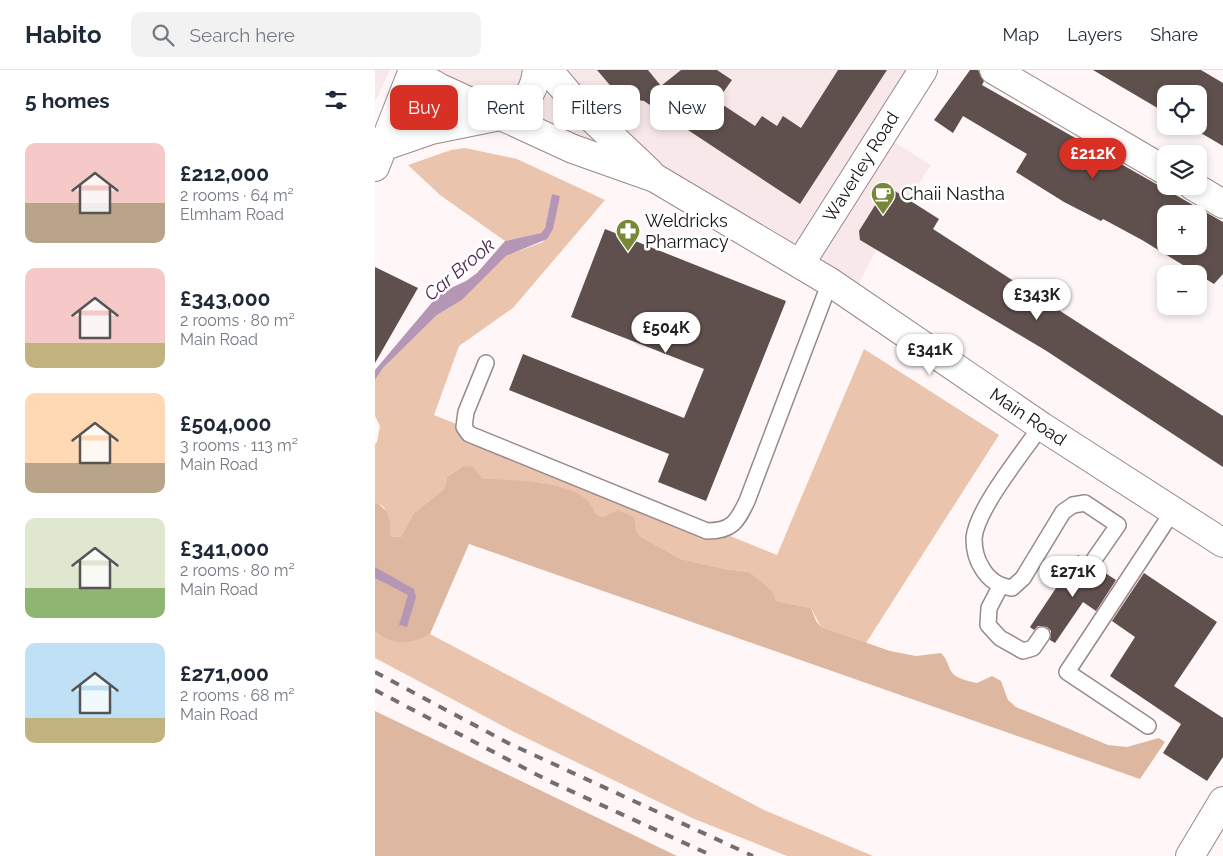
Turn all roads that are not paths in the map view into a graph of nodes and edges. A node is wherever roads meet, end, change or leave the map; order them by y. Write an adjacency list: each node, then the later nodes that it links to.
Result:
1 (537, 70): 6 (main road)
2 (548, 70): 12 (main road, Main Road)
3 (923, 70): 15 (main road, Waverley Road)
4 (994, 70): 11 (main road)
5 (412, 71): 7 (main road, Main Road); 10 (main road)
6 (534, 85)
7 (468, 101)
8 (468, 122): 10 (main road)
9 (531, 130): 12 (main road, Main Road)
10 (379, 157)
11 (1157, 166)
12 (655, 178): 15 (main road, Main Road)
13 (1207, 194): 14 (main road)
14 (1223, 204)
15 (800, 264): 16 (main road, Main Road)
16 (830, 282): 17 (lane); 18 (main road, Main Road)
17 (486, 363)
18 (1041, 426): 19 (main road, Main Road); 22 (lane)
19 (1173, 511): 20 (main road, Main Road); 24 (lane)
20 (1223, 543)
21 (1091, 564): 22 (lane)
22 (1000, 586): 23 (lane)
23 (1042, 635)
24 (1148, 726)
25 (1223, 801): 26 (main road)
26 (1190, 856)

